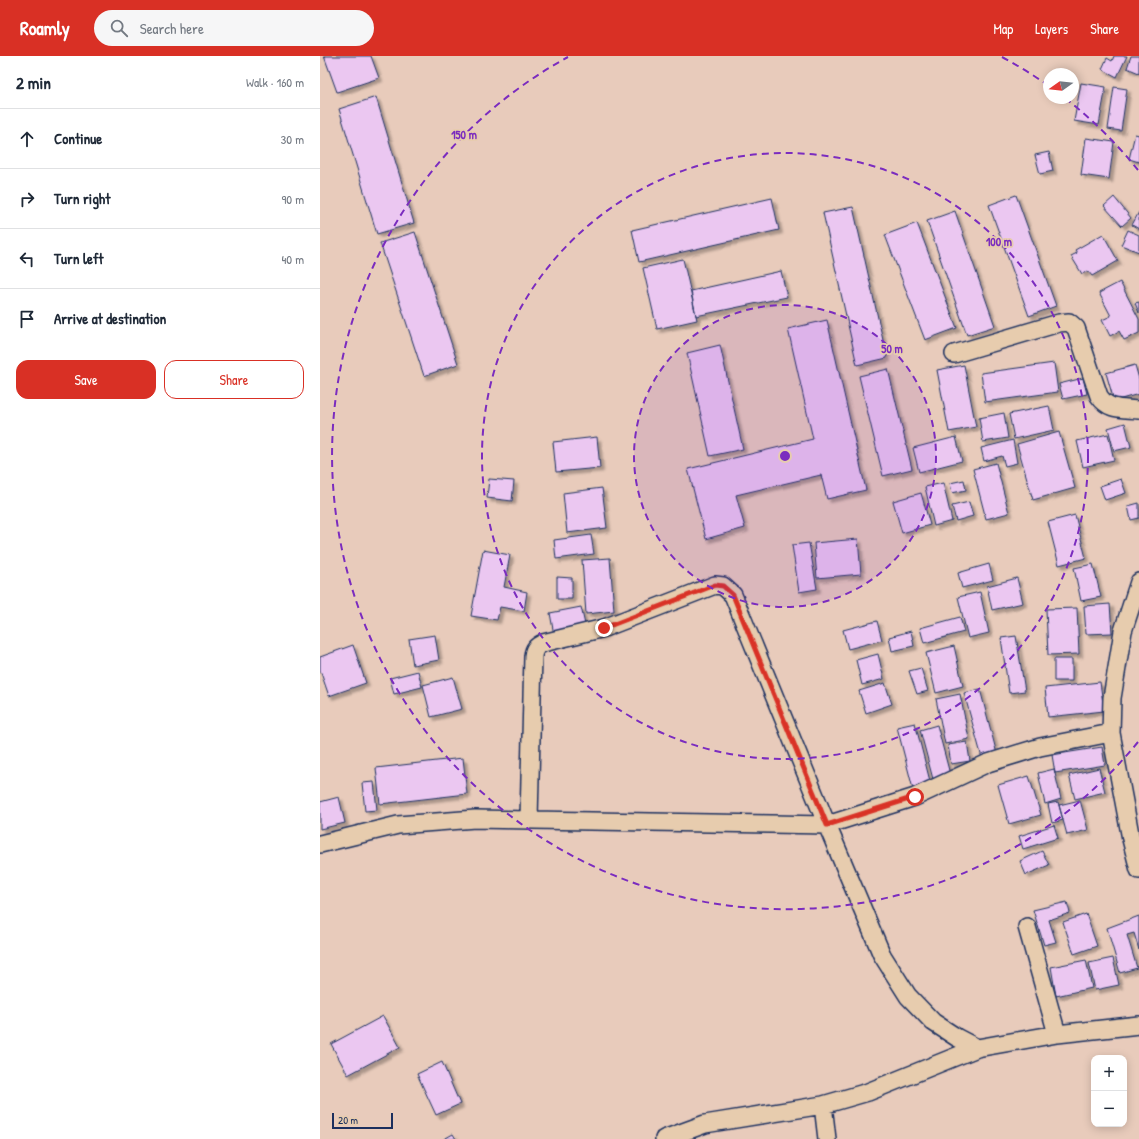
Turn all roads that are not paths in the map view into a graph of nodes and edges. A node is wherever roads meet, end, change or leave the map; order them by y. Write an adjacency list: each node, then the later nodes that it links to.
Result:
1 (954, 354): 2 (street)
2 (1139, 410)
3 (1139, 582): 4 (street)
4 (1111, 733): 6 (street); 8 (street)
5 (529, 820): 6 (street); 6 (street); 7 (street)
6 (827, 825): 12 (street)
7 (320, 844)
8 (1139, 870)
9 (1027, 927): 11 (street)
10 (1139, 1025): 11 (street)
11 (1057, 1034): 12 (street)
12 (978, 1048): 13 (street)
13 (823, 1105): 14 (street); 15 (street)
14 (664, 1139)
15 (827, 1139)

